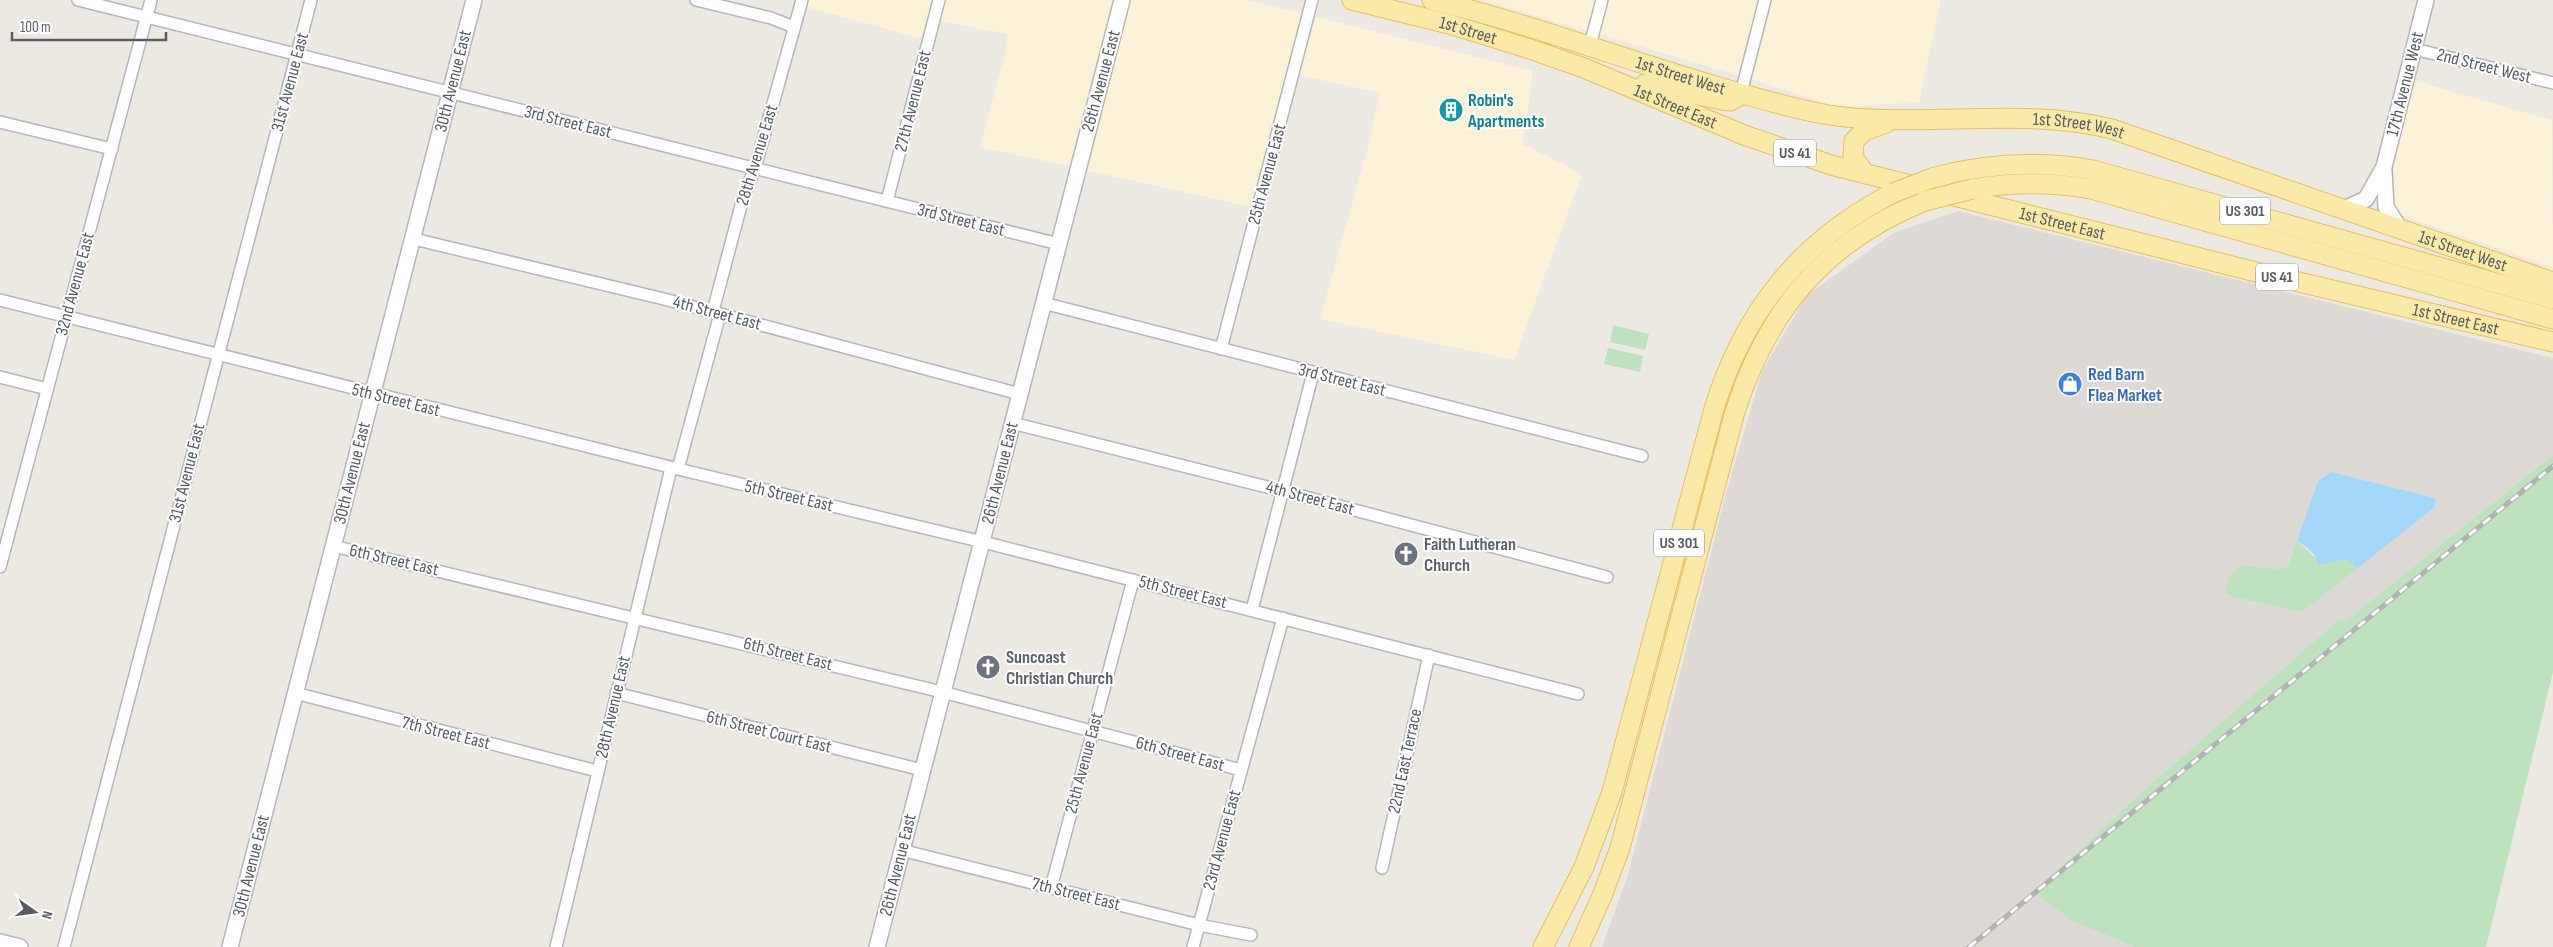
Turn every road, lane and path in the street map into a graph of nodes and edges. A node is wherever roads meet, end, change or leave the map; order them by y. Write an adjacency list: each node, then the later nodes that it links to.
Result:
1 (78, 0): 16 (street, 3rd Street East)
2 (151, 0): 16 (street, 32nd Avenue East)
3 (311, 0): 20 (street, 31st Avenue East)
4 (474, 0): 24 (street, 30th Avenue East)
5 (696, 0): 17 (street)
6 (802, 0): 17 (street, 28th Avenue East)
7 (939, 0): 32 (street, 27th Avenue East)
8 (1122, 0): 36 (street, 26th Avenue East)
9 (1312, 0): 45 (street, 25th Avenue East)
10 (1352, 0): 15 (main road, 1st Street / US 41)
11 (1435, 0): 18 (main road, 1st Street)
12 (1602, 0): 18 (street)
13 (1765, 0): 25 (street)
14 (2426, 0): 19 (street, 17th Avenue West)
15 (1388, 8): 18 (main road); 21 (main road, 1st Street / US 41)
16 (146, 17): 20 (street, 3rd Street East); 28 (street, 32nd Avenue East)
17 (794, 27): 30 (street, 28th Avenue East)
18 (1590, 45): 22 (main road); 25 (main road, 1st Street West)
19 (2414, 49): 23 (street, 2nd Street West); 29 (street, 17th Avenue West)
20 (297, 56): 24 (street, 3rd Street East); 46 (street, 31st Avenue East)
21 (1584, 68): 22 (main road, 1st Street East / US 41)
22 (1615, 80): 25 (main road); 31 (main road, 1st Street East / US 41)
23 (2553, 83)
24 (450, 92): 30 (street, 3rd Street East); 35 (street, 30th Avenue East)
25 (1741, 93): 26 (main road, 1st Street West)
26 (1892, 120): 31 (main road); 33 (main road, 1st Street West)
27 (0, 122): 28 (street)
28 (112, 149): 42 (street, 32nd Avenue East)
29 (2384, 167): 33 (street, 17th Avenue West); 34 (street, 17th Avenue West)
30 (755, 168): 32 (street, 3rd Street East); 41 (street, 28th Avenue East)
31 (1865, 174): 44 (main road, 1st Street East / US 41)
32 (887, 201): 36 (street, 3rd Street East)
33 (2344, 209): 34 (main road, 1st Street West)
34 (2400, 229): 37 (main road, 1st Street West)
35 (414, 239): 41 (street, 4th Street East); 50 (street, 30th Avenue East)
36 (1059, 244): 40 (street, 26th Avenue East)
37 (2553, 282)
38 (2553, 298): 85 (main road, 1st Street West / US 301, bridge)
39 (0, 300): 42 (street, 5th Street East)
40 (1043, 303): 45 (street, 3rd Street East); 51 (street, 26th Avenue East)
41 (716, 312): 51 (street, 4th Street East); 54 (street, 28th Avenue East)
42 (66, 317): 46 (street, 5th Street East); 49 (street, 32nd Avenue East)
43 (2553, 319): 86 (main road, US 301, bridge)
44 (2553, 342)
45 (1221, 348): 47 (street, 3rd Street East)
46 (218, 354): 50 (street, 5th Street East); 80 (street, 31st Avenue East)
47 (1313, 373): 53 (street, 3rd Street East); 55 (street)
48 (0, 377): 49 (street)
49 (47, 389): 58 (street, 32nd Avenue East)
50 (372, 394): 54 (street, 5th Street East); 57 (street, 30th Avenue East)
51 (1020, 394): 52 (street, 26th Avenue East)
52 (1012, 424): 55 (street, 4th Street East); 56 (street, 26th Avenue East)
53 (1642, 456)
54 (675, 469): 56 (street, 5th Street East); 62 (street, 28th Avenue East)
55 (1284, 491): 59 (street, 4th Street East); 61 (street)
56 (983, 542): 60 (street, 5th Street East); 65 (street, 26th Avenue East)
57 (333, 546): 62 (street, 6th Street East); 67 (street, 30th Avenue East)
58 (0, 567)
59 (1607, 577)
60 (1133, 580): 61 (street, 5th Street East); 69 (street, 25th Avenue East)
61 (1252, 610): 63 (street, 5th Street East)
62 (635, 616): 65 (street, 6th Street East); 66 (street, 28th Avenue East)
63 (1283, 618): 64 (street, 5th Street East); 71 (street, 23rd Avenue East)
64 (1429, 655): 68 (street, 5th Street East); 74 (street, 22nd East Terrace)
65 (942, 692): 69 (street, 6th Street East); 70 (street, 26th Avenue East)
66 (616, 693): 70 (street, 6th Street Court East); 72 (street, 28th Avenue East)
67 (295, 694): 72 (street, 7th Street East); 81 (street, 30th Avenue East)
68 (1578, 694)
69 (1092, 732): 71 (street, 6th Street East); 75 (street, 25th Avenue East)
70 (922, 770): 73 (street, 26th Avenue East)
71 (1241, 770): 76 (street, 23rd Avenue East)
72 (597, 771): 82 (street, 28th Avenue East)
73 (901, 850): 75 (street, 7th Street East); 83 (street, 26th Avenue East)
74 (1382, 868)
75 (1052, 888): 76 (street, 7th Street East)
76 (1199, 925): 77 (street, 7th Street East); 84 (street, 23rd Avenue East)
77 (1251, 935)
78 (0, 942): 79 (street)
79 (20, 947)
80 (64, 947)
81 (230, 947)
82 (556, 947)
83 (877, 947)
84 (1193, 947)
85 (1543, 947)
86 (1579, 947)

